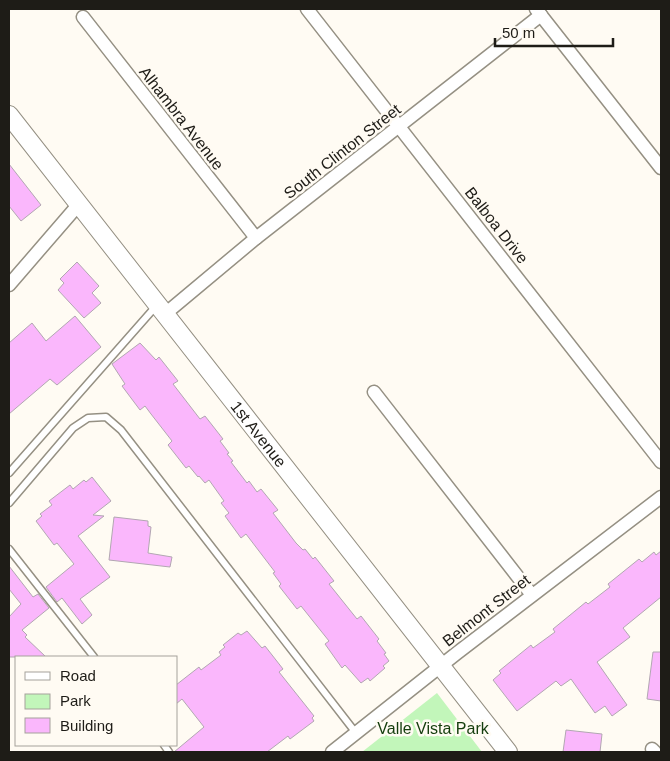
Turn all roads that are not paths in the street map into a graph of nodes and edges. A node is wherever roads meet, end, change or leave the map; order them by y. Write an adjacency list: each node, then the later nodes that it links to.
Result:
1 (307, 9): 5 (street, Balboa Drive)
2 (539, 12): 5 (street, South Clinton Street); 6 (street)
3 (82, 17): 8 (street, Alhambra Avenue)
4 (9, 115): 7 (street, 1st Avenue)
5 (400, 126): 8 (street, South Clinton Street); 12 (street, Balboa Drive)
6 (661, 168)
7 (79, 204): 9 (street); 10 (street, 1st Avenue)
8 (256, 238): 10 (street, South Clinton Street)
9 (9, 285)
10 (161, 309): 13 (lane); 19 (street, 1st Avenue)
11 (374, 392): 17 (street)
12 (661, 462)
13 (9, 473)
14 (661, 496): 17 (street, Belmont Street)
15 (9, 503): 20 (lane)
16 (9, 549): 18 (lane)
17 (532, 595): 19 (street, Belmont Street)
18 (93, 656)
19 (440, 666): 20 (street, Belmont Street); 22 (street, 1st Avenue)
20 (356, 733): 21 (street, Belmont Street)
21 (332, 752)
22 (508, 752)

